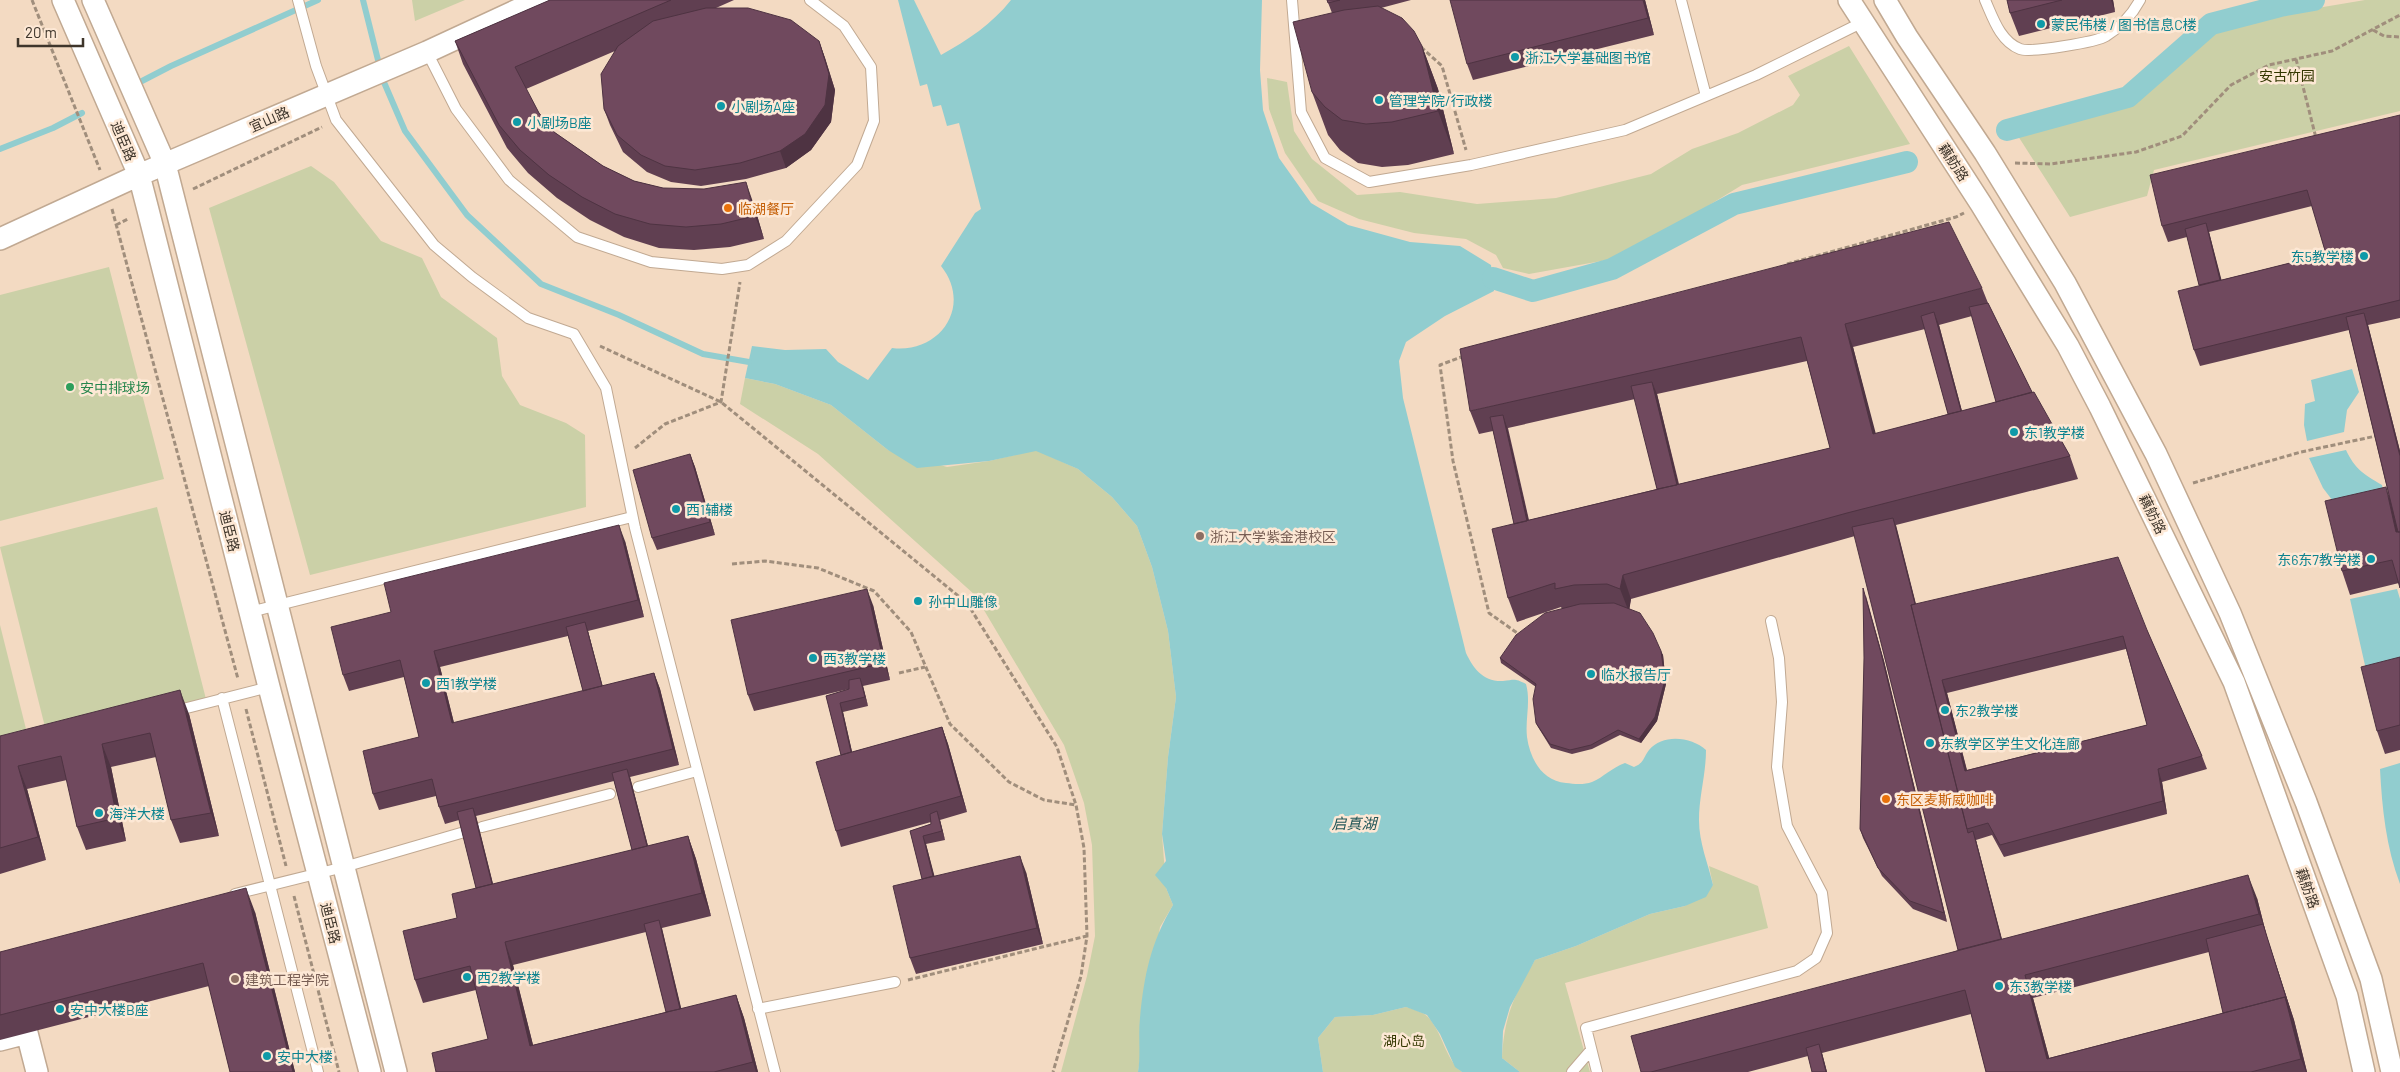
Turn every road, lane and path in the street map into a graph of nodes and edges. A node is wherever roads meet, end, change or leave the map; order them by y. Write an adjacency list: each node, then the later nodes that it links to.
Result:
1 (32, 0): 28 (path)
2 (63, 0): 27 (street, 迪臣路)
3 (93, 0): 25 (street, 迪臣路)
4 (539, 0): 18 (street, 宜山路)
5 (810, 0): 34 (lane)
6 (1292, 0): 26 (lane)
7 (1681, 0): 21 (lane)
8 (1849, 0): 14 (street, 藕舫路)
9 (1885, 0): 78 (street, 藕舫路)
10 (1985, 0): 11 (lane)
11 (2140, 0)
12 (299, 4): 20 (lane)
13 (2400, 15): 15 (path)
14 (1863, 22): 21 (lane); 30 (street, 藕舫路)
15 (2372, 29): 16 (path); 19 (path)
16 (2400, 37)
17 (1415, 42): 26 (path)
18 (419, 55): 20 (street, 宜山路); 34 (lane)
19 (2296, 59): 23 (path); 24 (path)
20 (326, 94): 22 (lane); 25 (street, 宜山路)
21 (1706, 96): 26 (lane)
22 (336, 120): 29 (path); 36 (lane)
23 (2317, 143)
24 (2009, 162)
25 (165, 164): 27 (street, 宜山路); 29 (street, 迪臣路)
26 (1471, 165)
27 (138, 175): 28 (street, 宜山路); 31 (street, 迪臣路)
28 (107, 190): 32 (path); 33 (street, 宜山路)
29 (173, 198): 44 (street, 迪臣路)
30 (1981, 204): 35 (path); 77 (street, 藕舫路)
31 (148, 210): 32 (path); 45 (street, 迪臣路)
32 (116, 224): 51 (path)
33 (0, 239)
34 (742, 266): 38 (path)
35 (1780, 266)
36 (574, 334): 38 (path); 40 (lane)
37 (1473, 352): 47 (path)
38 (721, 402): 40 (path); 57 (path)
39 (2376, 436): 41 (path)
40 (621, 461): 42 (lane)
41 (2192, 483)
42 (632, 517): 44 (lane); 54 (lane)
43 (732, 564): 48 (path)
44 (277, 606): 45 (lane); 60 (street, 迪臣路)
45 (250, 612): 50 (street, 迪臣路)
46 (1771, 621): 68 (lane)
47 (1520, 634)
48 (924, 667): 49 (path); 57 (path)
49 (899, 673)
50 (269, 687): 51 (lane); 61 (street, 迪臣路)
51 (242, 694): 52 (lane)
52 (222, 698): 53 (lane); 62 (lane)
53 (164, 714)
54 (697, 771): 55 (lane); 66 (lane)
55 (638, 787)
56 (610, 794): 58 (lane)
57 (1076, 805): 64 (path)
58 (482, 828)
59 (460, 833): 60 (lane)
60 (344, 867): 61 (lane); 72 (street, 迪臣路)
61 (318, 873): 62 (lane); 71 (street, 迪臣路)
62 (270, 885): 63 (lane); 70 (lane)
63 (222, 898)
64 (1086, 936): 65 (path); 74 (path)
65 (895, 982): 66 (lane)
66 (758, 1009): 73 (lane)
67 (0, 1040): 69 (street)
68 (1591, 1050): 75 (lane); 76 (lane)
69 (37, 1072)
70 (318, 1072)
71 (370, 1072)
72 (396, 1072)
73 (774, 1072)
74 (1053, 1072)
75 (1572, 1072)
76 (1597, 1072)
77 (2364, 1072)
78 (2392, 1072)

